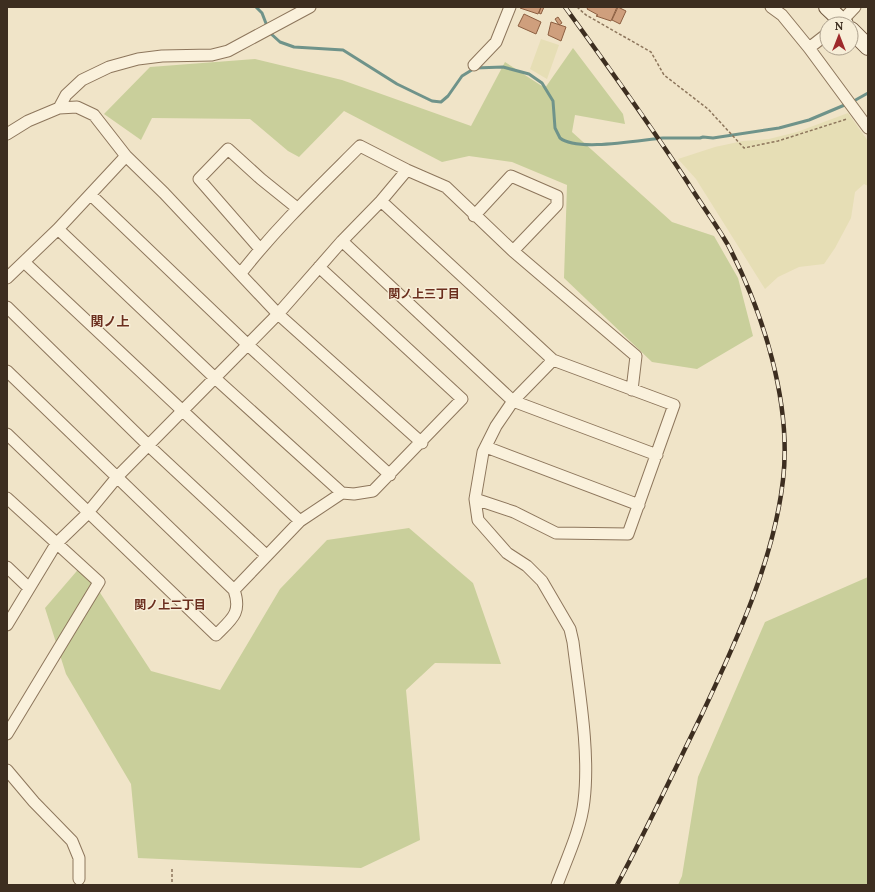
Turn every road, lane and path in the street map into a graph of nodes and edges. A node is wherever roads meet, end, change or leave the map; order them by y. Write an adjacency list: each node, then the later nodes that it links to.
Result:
1 (310, 7): 14 (street)
2 (510, 7): 13 (street)
3 (577, 7): 15 (path)
4 (771, 7): 12 (street)
5 (827, 7): 7 (main road)
6 (855, 7): 8 (street)
7 (836, 16)
8 (850, 16)
9 (859, 39): 11 (main road)
10 (819, 40): 12 (street)
11 (868, 47)
12 (809, 48): 15 (street)
13 (474, 65)
14 (59, 108): 17 (street); 18 (street)
15 (856, 111): 16 (street)
16 (868, 128)
17 (7, 134)
18 (126, 156): 20 (street); 30 (street)
19 (407, 170): 21 (street); 22 (street); 23 (street)
20 (91, 194): 24 (street); 34 (street)
21 (381, 201): 25 (street); 35 (street)
22 (297, 208): 26 (street); 26 (street)
23 (474, 216): 27 (street); 27 (street)
24 (58, 229): 28 (street); 37 (street)
25 (342, 241): 29 (street); 39 (street)
26 (260, 249): 30 (street)
27 (513, 251): 38 (street)
28 (24, 262): 31 (street); 40 (street)
29 (319, 268): 33 (street); 42 (street)
30 (242, 273): 33 (street)
31 (7, 278)
32 (7, 307): 43 (street)
33 (278, 314): 34 (street); 42 (street)
34 (248, 345): 37 (street); 46 (street)
35 (553, 360): 38 (street); 39 (street)
36 (7, 371): 47 (street)
37 (216, 379): 40 (street); 48 (street)
38 (632, 390): 45 (street)
39 (513, 401): 44 (street); 45 (street)
40 (184, 412): 43 (street); 53 (street)
41 (7, 434): 52 (street)
42 (422, 443): 46 (street)
43 (150, 446): 47 (street); 55 (street)
44 (486, 447): 50 (street); 51 (street)
45 (657, 455): 51 (street)
46 (390, 475): 48 (street)
47 (118, 476): 52 (street); 58 (street)
48 (342, 493): 53 (street)
49 (7, 498): 54 (street)
50 (475, 499): 51 (street); 65 (street)
51 (639, 505)
52 (89, 512): 54 (street); 58 (street)
53 (300, 522): 55 (street)
54 (56, 544): 57 (street); 60 (street)
55 (266, 555): 58 (street)
56 (7, 567): 57 (street)
57 (29, 588): 59 (street)
58 (234, 590)
59 (7, 625)
60 (7, 734)
61 (7, 770): 63 (street)
62 (172, 869): 64 (path)
63 (79, 879)
64 (172, 885)
65 (557, 885)

